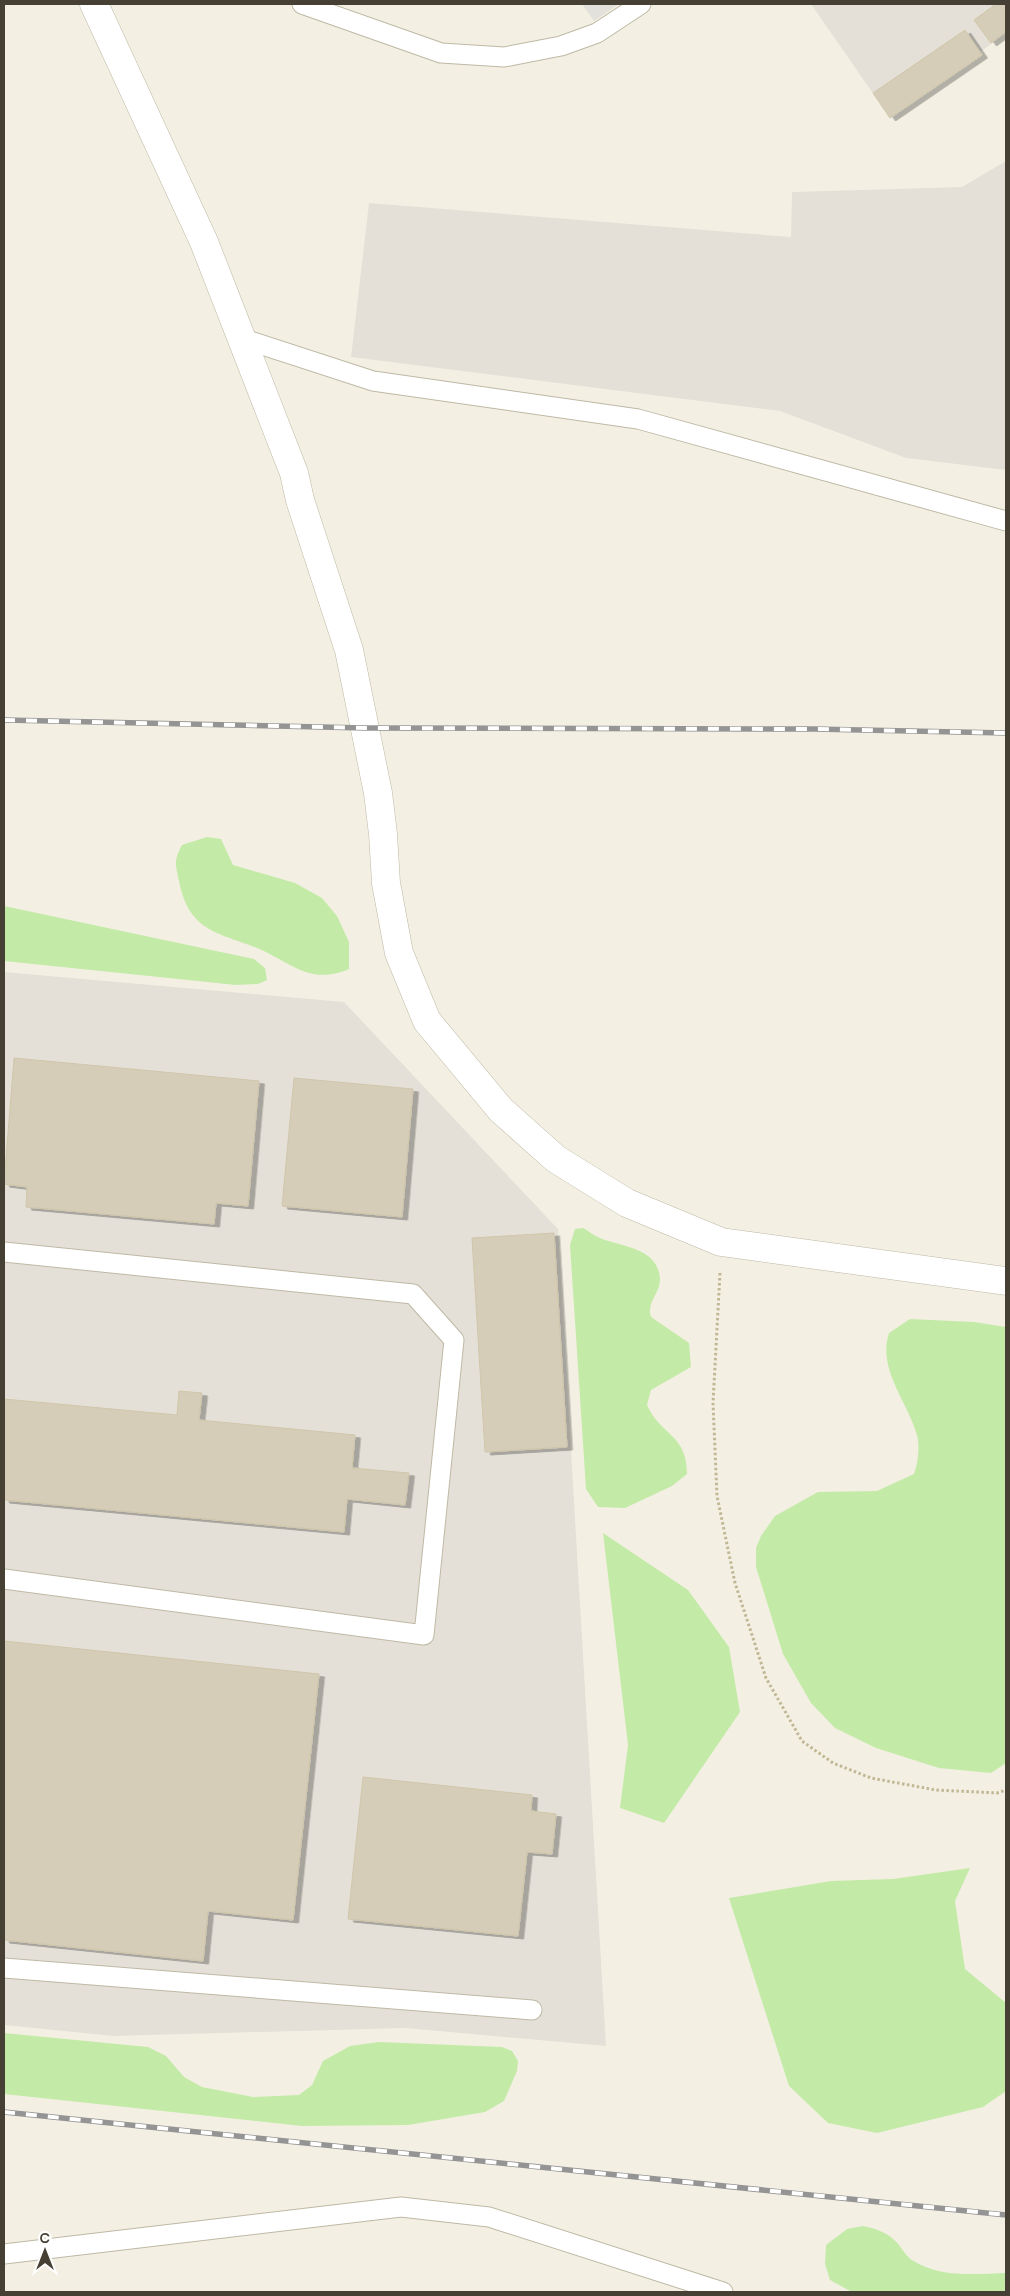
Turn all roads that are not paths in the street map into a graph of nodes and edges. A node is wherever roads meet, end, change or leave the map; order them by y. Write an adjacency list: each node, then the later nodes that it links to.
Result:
1 (94, 4): 4 (street)
2 (302, 4): 3 (lane)
3 (641, 4)
4 (241, 338): 5 (lane); 7 (street)
5 (1006, 521)
6 (4, 1252): 8 (lane)
7 (1006, 1281)
8 (4, 1579)
9 (4, 1968): 10 (lane)
10 (532, 2010)
11 (4, 2254): 12 (lane)
12 (723, 2292)

